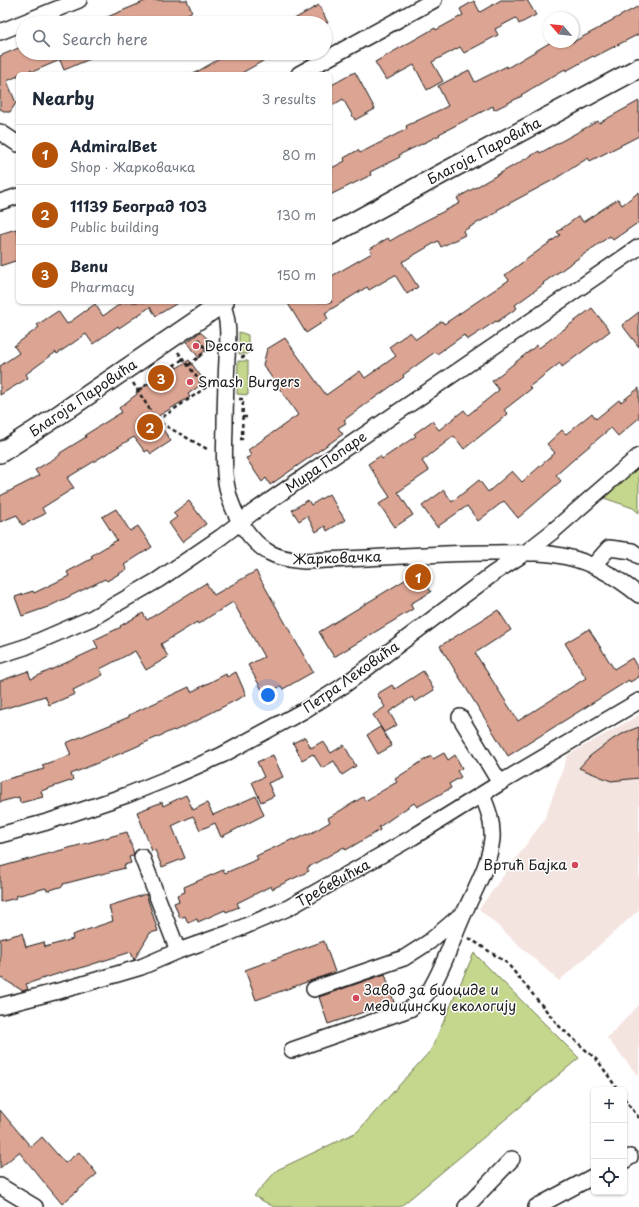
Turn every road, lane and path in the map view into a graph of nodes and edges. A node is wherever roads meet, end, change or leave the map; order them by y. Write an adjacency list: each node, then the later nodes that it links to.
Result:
1 (79, 0): 3 (street)
2 (434, 0): 6 (street)
3 (40, 16)
4 (16, 26): 5 (street)
5 (0, 32)
6 (332, 56)
7 (325, 60): 9 (street)
8 (639, 68): 14 (main road, Благоја Паровића)
9 (303, 72)
10 (0, 132): 11 (street)
11 (16, 143)
12 (16, 197): 13 (street)
13 (0, 202)
14 (332, 234)
15 (639, 247): 36 (street, Мира Попаре)
16 (221, 304): 34 (main road, Благоја Паровића)
17 (222, 304): 36 (street, Жарковачка)
18 (194, 334): 21 (path)
19 (213, 345): 21 (path)
20 (175, 348): 22 (path)
21 (207, 351): 23 (path)
22 (183, 359): 23 (path); 27 (path)
23 (188, 365): 26 (path)
24 (131, 380): 27 (path)
25 (213, 380): 26 (path)
26 (205, 388): 31 (path)
27 (139, 390): 31 (path)
28 (244, 399): 29 (path)
29 (243, 417): 30 (path); 32 (path)
30 (247, 417)
31 (157, 421): 33 (path)
32 (242, 439)
33 (207, 449)
34 (0, 453)
35 (639, 456): 37 (street, Петра Лековића)
36 (241, 523): 37 (street, Жарковачка); 41 (street, Мира Попаре)
37 (525, 553): 39 (street, Жарковачка); 46 (street, Петра Лековића)
38 (639, 556): 39 (street)
39 (593, 566): 40 (street, Жарковачка)
40 (639, 595)
41 (0, 655)
42 (639, 701): 44 (street, Требевићка)
43 (460, 717): 44 (street)
44 (500, 783): 45 (street, Требевићка)
45 (482, 795): 48 (street); 50 (street, Требевићка)
46 (0, 835)
47 (142, 857): 50 (street)
48 (464, 913): 49 (street); 51 (street)
49 (456, 931): 53 (street); 54 (path)
50 (178, 951): 52 (street, Требевићка)
51 (314, 989)
52 (0, 1006)
53 (292, 1050)
54 (616, 1087)
55 (627, 1102): 56 (path)
56 (639, 1118)
57 (512, 1159): 61 (street)
58 (591, 1178): 62 (street)
59 (0, 1186): 60 (street)
60 (35, 1207)
61 (466, 1207)
62 (536, 1207)

